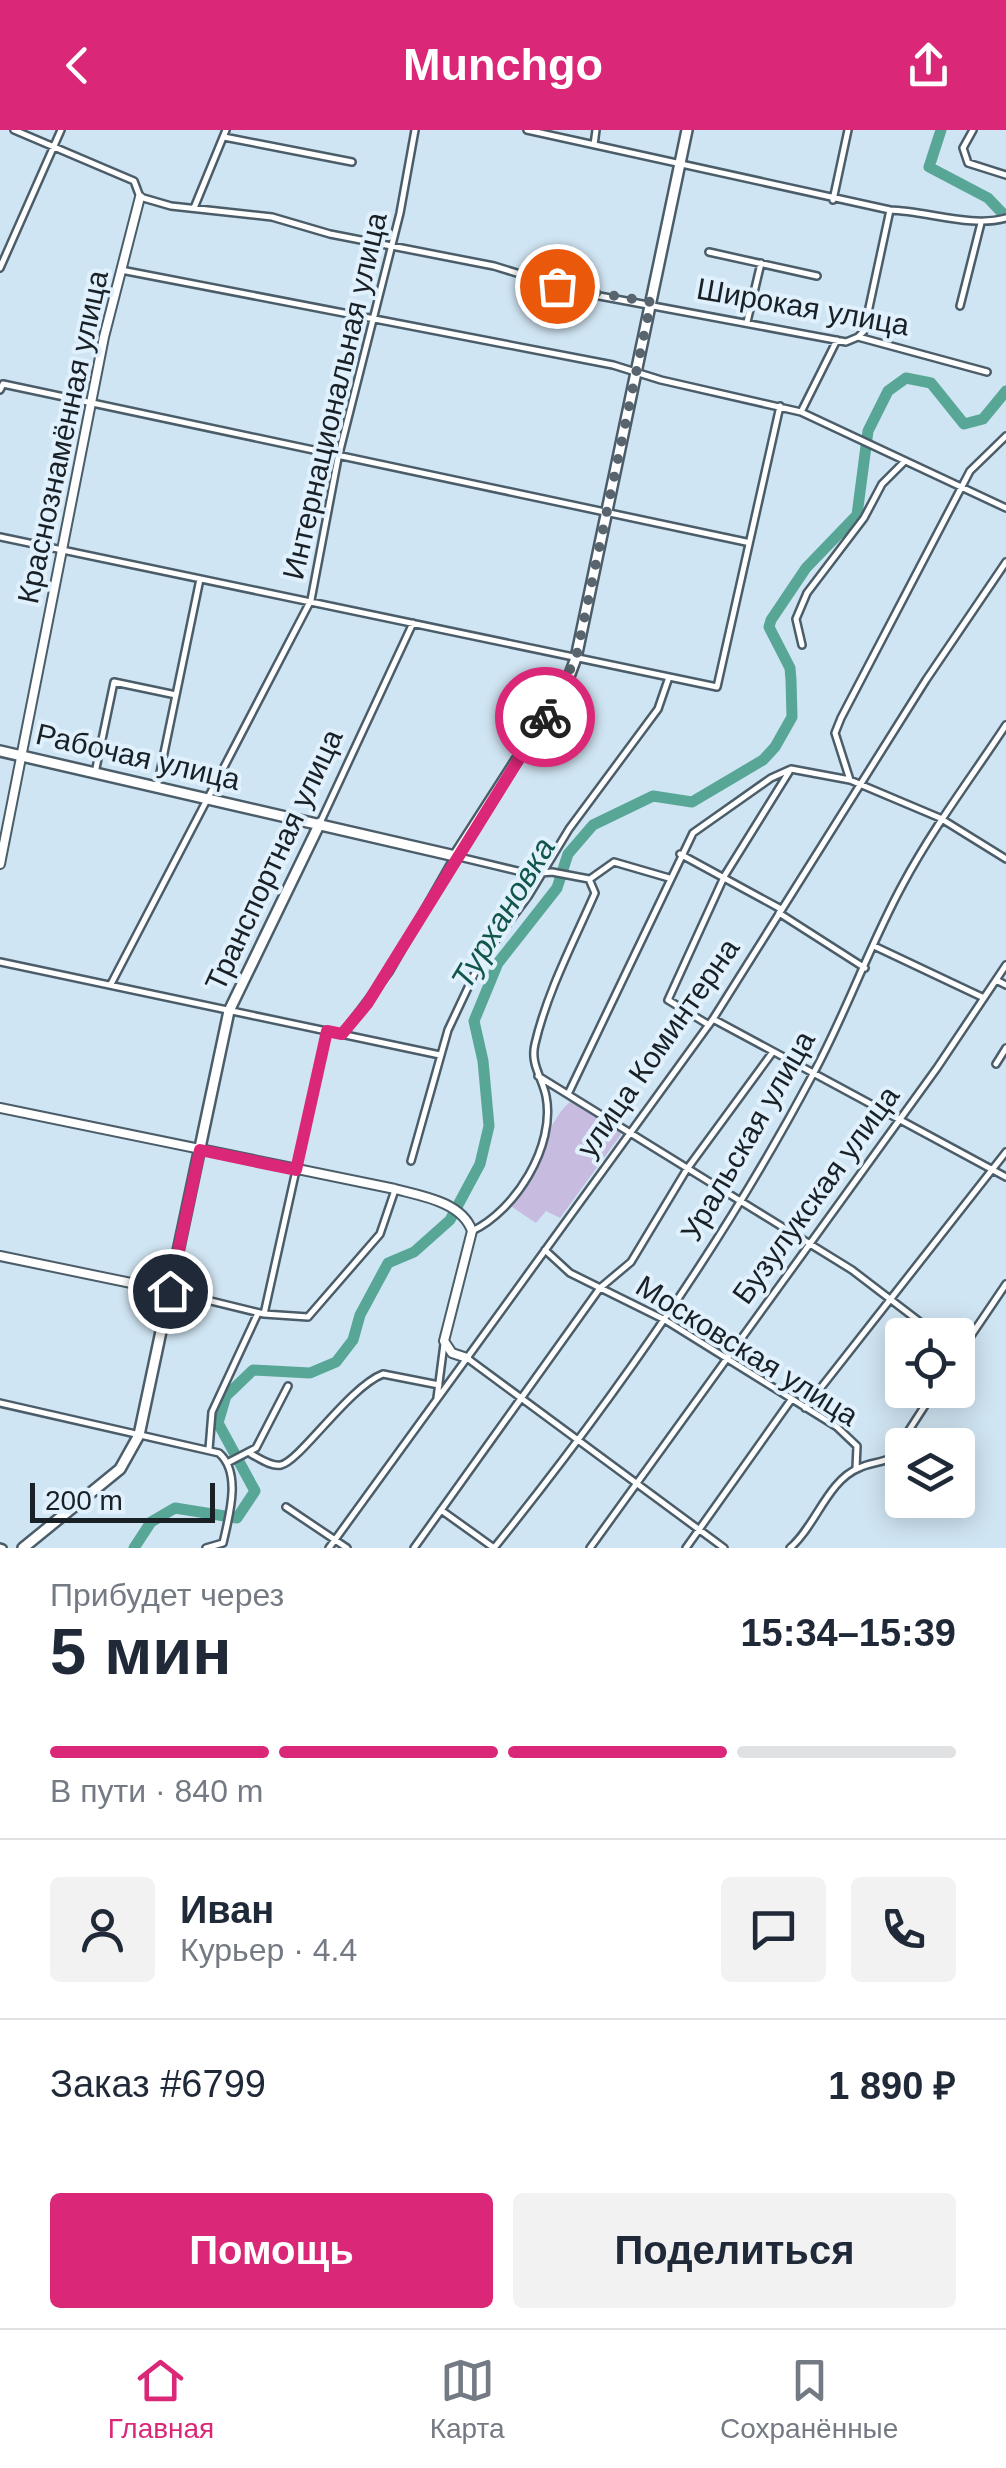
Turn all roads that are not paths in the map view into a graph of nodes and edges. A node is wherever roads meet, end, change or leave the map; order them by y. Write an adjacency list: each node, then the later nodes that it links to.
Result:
1 (14, 130): 11 (street)
2 (62, 130): 11 (street)
3 (416, 130): 21 (street, Интернациональная улица)
4 (527, 130): 10 (street)
5 (596, 130): 10 (street)
6 (687, 130): 13 (main road)
7 (848, 130): 16 (street)
8 (973, 130): 14 (street)
9 (225, 134): 12 (street); 17 (street)
10 (594, 145): 13 (street)
11 (53, 146): 15 (street); 24 (street)
12 (352, 162)
13 (680, 165): 16 (street); 27 (main road)
14 (1006, 175)
15 (140, 198): 17 (street, Широкая улица); 25 (street, Краснознамённая улица)
16 (833, 200): 18 (street)
17 (194, 208): 21 (street, Широкая улица)
18 (890, 210): 20 (street); 31 (street)
19 (1006, 218): 20 (street)
20 (981, 223): 28 (street)
21 (390, 247): 27 (street, Широкая улица); 29 (street, Интернациональная улица)
22 (709, 252): 23 (street)
23 (760, 263): 26 (street); 30 (street)
24 (0, 268)
25 (120, 270): 29 (street); 36 (street, Краснознамённая улица)
26 (817, 276)
27 (651, 302): 30 (street, Широкая улица); 34 (main road)
28 (960, 306)
29 (372, 317): 34 (street); 40 (street, Интернациональная улица)
30 (748, 322): 32 (street, Широкая улица)
31 (858, 337): 32 (street, Широкая улица); 33 (street, Широкая улица)
32 (837, 340): 38 (street)
33 (986, 372)
34 (636, 374): 37 (street); 44 (main road)
35 (1, 387): 36 (street)
36 (92, 404): 40 (street); 47 (street, Краснознамённая улица)
37 (780, 406): 38 (street); 46 (street)
38 (802, 412): 41 (street)
39 (1006, 436): 42 (street)
40 (338, 458): 44 (street); 50 (street, Интернациональная улица)
41 (905, 461): 42 (street); 52 (street)
42 (963, 487): 43 (street); 61 (street)
43 (1006, 508)
44 (606, 515): 46 (street); 53 (main road)
45 (0, 537): 47 (street)
46 (746, 542): 54 (street)
47 (61, 549): 49 (street); 58 (street, Краснознамённая улица)
48 (1006, 562): 62 (street, улица Коминтерна)
49 (200, 578): 50 (street); 55 (street)
50 (311, 600): 51 (street); 64 (street, Интернациональная улица)
51 (413, 624): 53 (street); 66 (street, Транспортная улица)
52 (802, 645)
53 (576, 658): 54 (street); 68 (main road)
54 (670, 677): 71 (street)
55 (176, 695): 60 (street); 63 (street)
56 (1006, 725): 65 (street, Уральская улица)
57 (0, 751): 58 (main road, Рабочая улица)
58 (24, 756): 60 (main road, Рабочая улица); 70 (street, Краснознамённая улица)
59 (791, 769): 61 (street); 67 (street); 72 (street)
60 (95, 772): 63 (main road, Рабочая улица)
61 (850, 780): 62 (street)
62 (860, 785): 65 (street); 75 (street, улица Коминтерна)
63 (157, 787): 64 (main road, Рабочая улица)
64 (206, 798): 66 (main road, Рабочая улица); 81 (street, Интернациональная улица)
65 (940, 818): 69 (street); 76 (street, Уральская улица)
66 (320, 823): 68 (main road, Рабочая улица); 84 (main road, Транспортная улица)
67 (680, 854): 72 (street); 73 (street)
68 (455, 856): 71 (street, Рабочая улица); 87 (street)
69 (1006, 859)
70 (0, 864)
71 (544, 872): 74 (street, Рабочая улица); 90 (street)
72 (726, 875): 75 (street); 85 (street)
73 (668, 878): 74 (street, Рабочая улица); 94 (street)
74 (588, 880): 93 (street)
75 (780, 911): 79 (street); 85 (street, улица Коминтерна)
76 (874, 946): 79 (street, Уральская улица); 83 (street)
77 (0, 962): 81 (street)
78 (1006, 966): 80 (street, Бузулукская улица)
79 (865, 968): 92 (street, Уральская улица)
80 (996, 980): 82 (street); 83 (street, Бузулукская улица)
81 (111, 984): 84 (street)
82 (1006, 985)
83 (984, 998): 96 (street, Бузулукская улица)
84 (229, 1011): 86 (street); 98 (main road, Транспортная улица)
85 (711, 1022): 89 (street); 97 (street, улица Коминтерна)
86 (327, 1031): 87 (street); 102 (street)
87 (342, 1034): 90 (street)
88 (1006, 1048): 91 (street)
89 (772, 1052): 92 (street); 103 (street)
90 (440, 1054): 100 (street)
91 (996, 1064)
92 (813, 1075): 96 (street); 106 (street, Уральская улица)
93 (538, 1076): 94 (street); 107 (street)
94 (568, 1092): 97 (street)
95 (0, 1108): 98 (street)
96 (897, 1121): 101 (street); 108 (street, Бузулукская улица)
97 (630, 1134): 103 (street); 109 (street, улица Коминтерна)
98 (200, 1150): 102 (street); 113 (main road, Транспортная улица)
99 (1006, 1152): 101 (street)
100 (411, 1161)
101 (992, 1168): 104 (street); 114 (street)
102 (296, 1170): 105 (street); 115 (street)
103 (686, 1170): 106 (street); 112 (street)
104 (1006, 1177)
105 (396, 1189): 107 (street); 115 (street)
106 (740, 1203): 108 (street); 117 (street, Уральская улица)
107 (472, 1231): 119 (street)
108 (807, 1243): 114 (street); 121 (street, Бузулукская улица)
109 (545, 1250): 112 (street, Московская улица); 120 (street, улица Коминтерна)
110 (0, 1256): 113 (street)
111 (1006, 1284): 118 (street)
112 (600, 1288): 117 (street, Московская улица); 124 (street)
113 (170, 1291): 115 (street); 130 (main road, Транспортная улица)
114 (892, 1303): 116 (street); 128 (street)
115 (261, 1314): 132 (street)
116 (913, 1318)
117 (665, 1320): 121 (street, Московская улица); 131 (street, Уральская улица)
118 (975, 1328)
119 (444, 1342): 120 (street); 122 (street)
120 (467, 1358): 124 (street); 125 (street, улица Коминтерна)
121 (725, 1359): 126 (street, Московская улица); 136 (street, Бузулукская улица)
122 (439, 1385): 125 (street); 133 (street)
123 (288, 1386): 133 (street)
124 (521, 1398): 131 (street); 138 (street)
125 (438, 1399): 140 (street, улица Коминтерна)
126 (791, 1400): 128 (street, Московская улица); 139 (street)
127 (0, 1403): 130 (street)
128 (805, 1408): 135 (street, Московская улица)
129 (923, 1408): 135 (street)
130 (140, 1435): 132 (street); 142 (main road, Транспортная улица)
131 (579, 1442): 136 (street); 147 (street, Уральская улица)
132 (209, 1449): 134 (street)
133 (250, 1454): 134 (street)
134 (230, 1462): 141 (street)
135 (856, 1468): 151 (street)
136 (636, 1484): 139 (street); 148 (street, Бузулукская улица)
137 (286, 1506): 140 (street)
138 (440, 1510): 146 (street); 147 (street)
139 (698, 1530): 149 (street); 150 (street)
140 (335, 1539): 144 (street, улица Коминтерна); 145 (street)
141 (224, 1546): 143 (street)
142 (24, 1548)
143 (206, 1548)
144 (328, 1548)
145 (346, 1548)
146 (414, 1548)
147 (494, 1548)
148 (590, 1548)
149 (686, 1548)
150 (724, 1548)
151 (790, 1548)

